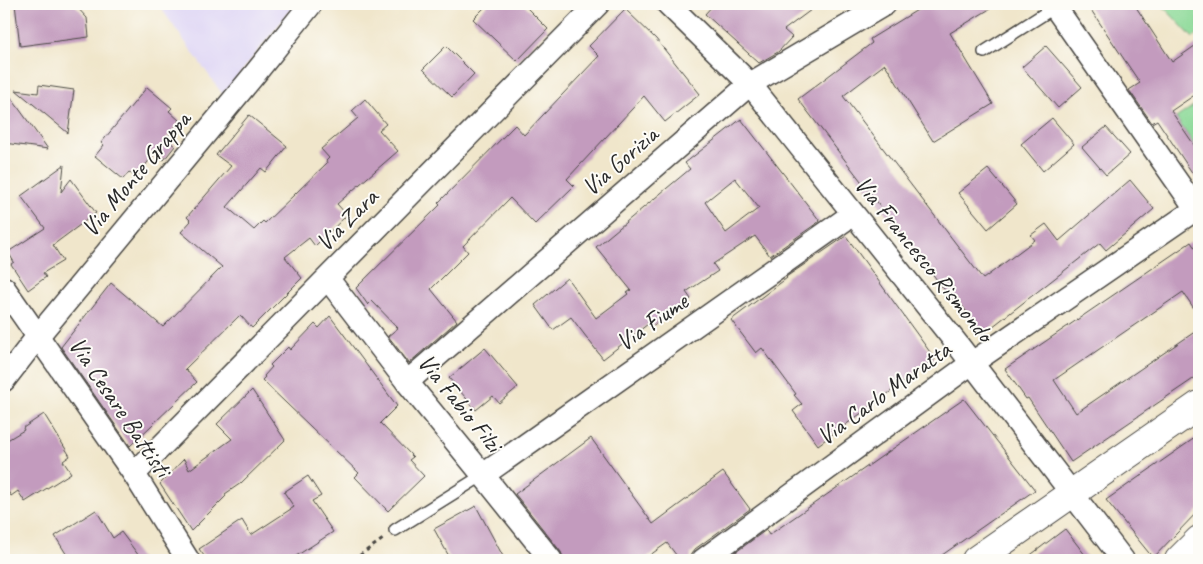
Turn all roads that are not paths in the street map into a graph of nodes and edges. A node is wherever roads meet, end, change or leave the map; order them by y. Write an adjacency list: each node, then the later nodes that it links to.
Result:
1 (311, 4): 12 (street, Via Monte Grappa)
2 (598, 4): 10 (street, Via Zara)
3 (668, 4): 7 (street, Via Francesco Rismondo)
4 (885, 4): 7 (street, Via Gorizia)
5 (1054, 6): 6 (lane); 8 (street)
6 (984, 52)
7 (750, 84): 9 (street, Via Francesco Rismondo); 15 (street, Via Gorizia)
8 (1198, 210): 13 (street, Via Carlo Maratta)
9 (853, 214): 13 (street, Via Francesco Rismondo); 18 (street, Via Fiume)
10 (328, 278): 15 (street, Via Fabio Filzi); 17 (street, Via Zara)
11 (4, 288): 12 (street, Via Cesare Battisti)
12 (38, 336): 14 (street, Via Monte Grappa); 17 (street, Via Cesare Battisti)
13 (972, 363): 19 (street, Via Francesco Rismondo); 24 (street, Via Carlo Maratta)
14 (4, 380)
15 (407, 382): 18 (street, Via Fabio Filzi)
16 (1199, 405): 19 (street)
17 (134, 474): 22 (street, Via Cesare Battisti)
18 (483, 475): 20 (lane); 23 (street, Via Fabio Filzi)
19 (1072, 493): 25 (street); 26 (street, Via Francesco Rismondo)
20 (395, 530)
21 (1199, 540): 27 (street)
22 (188, 560)
23 (551, 560)
24 (703, 560)
25 (976, 560)
26 (1123, 560)
27 (1179, 560)

